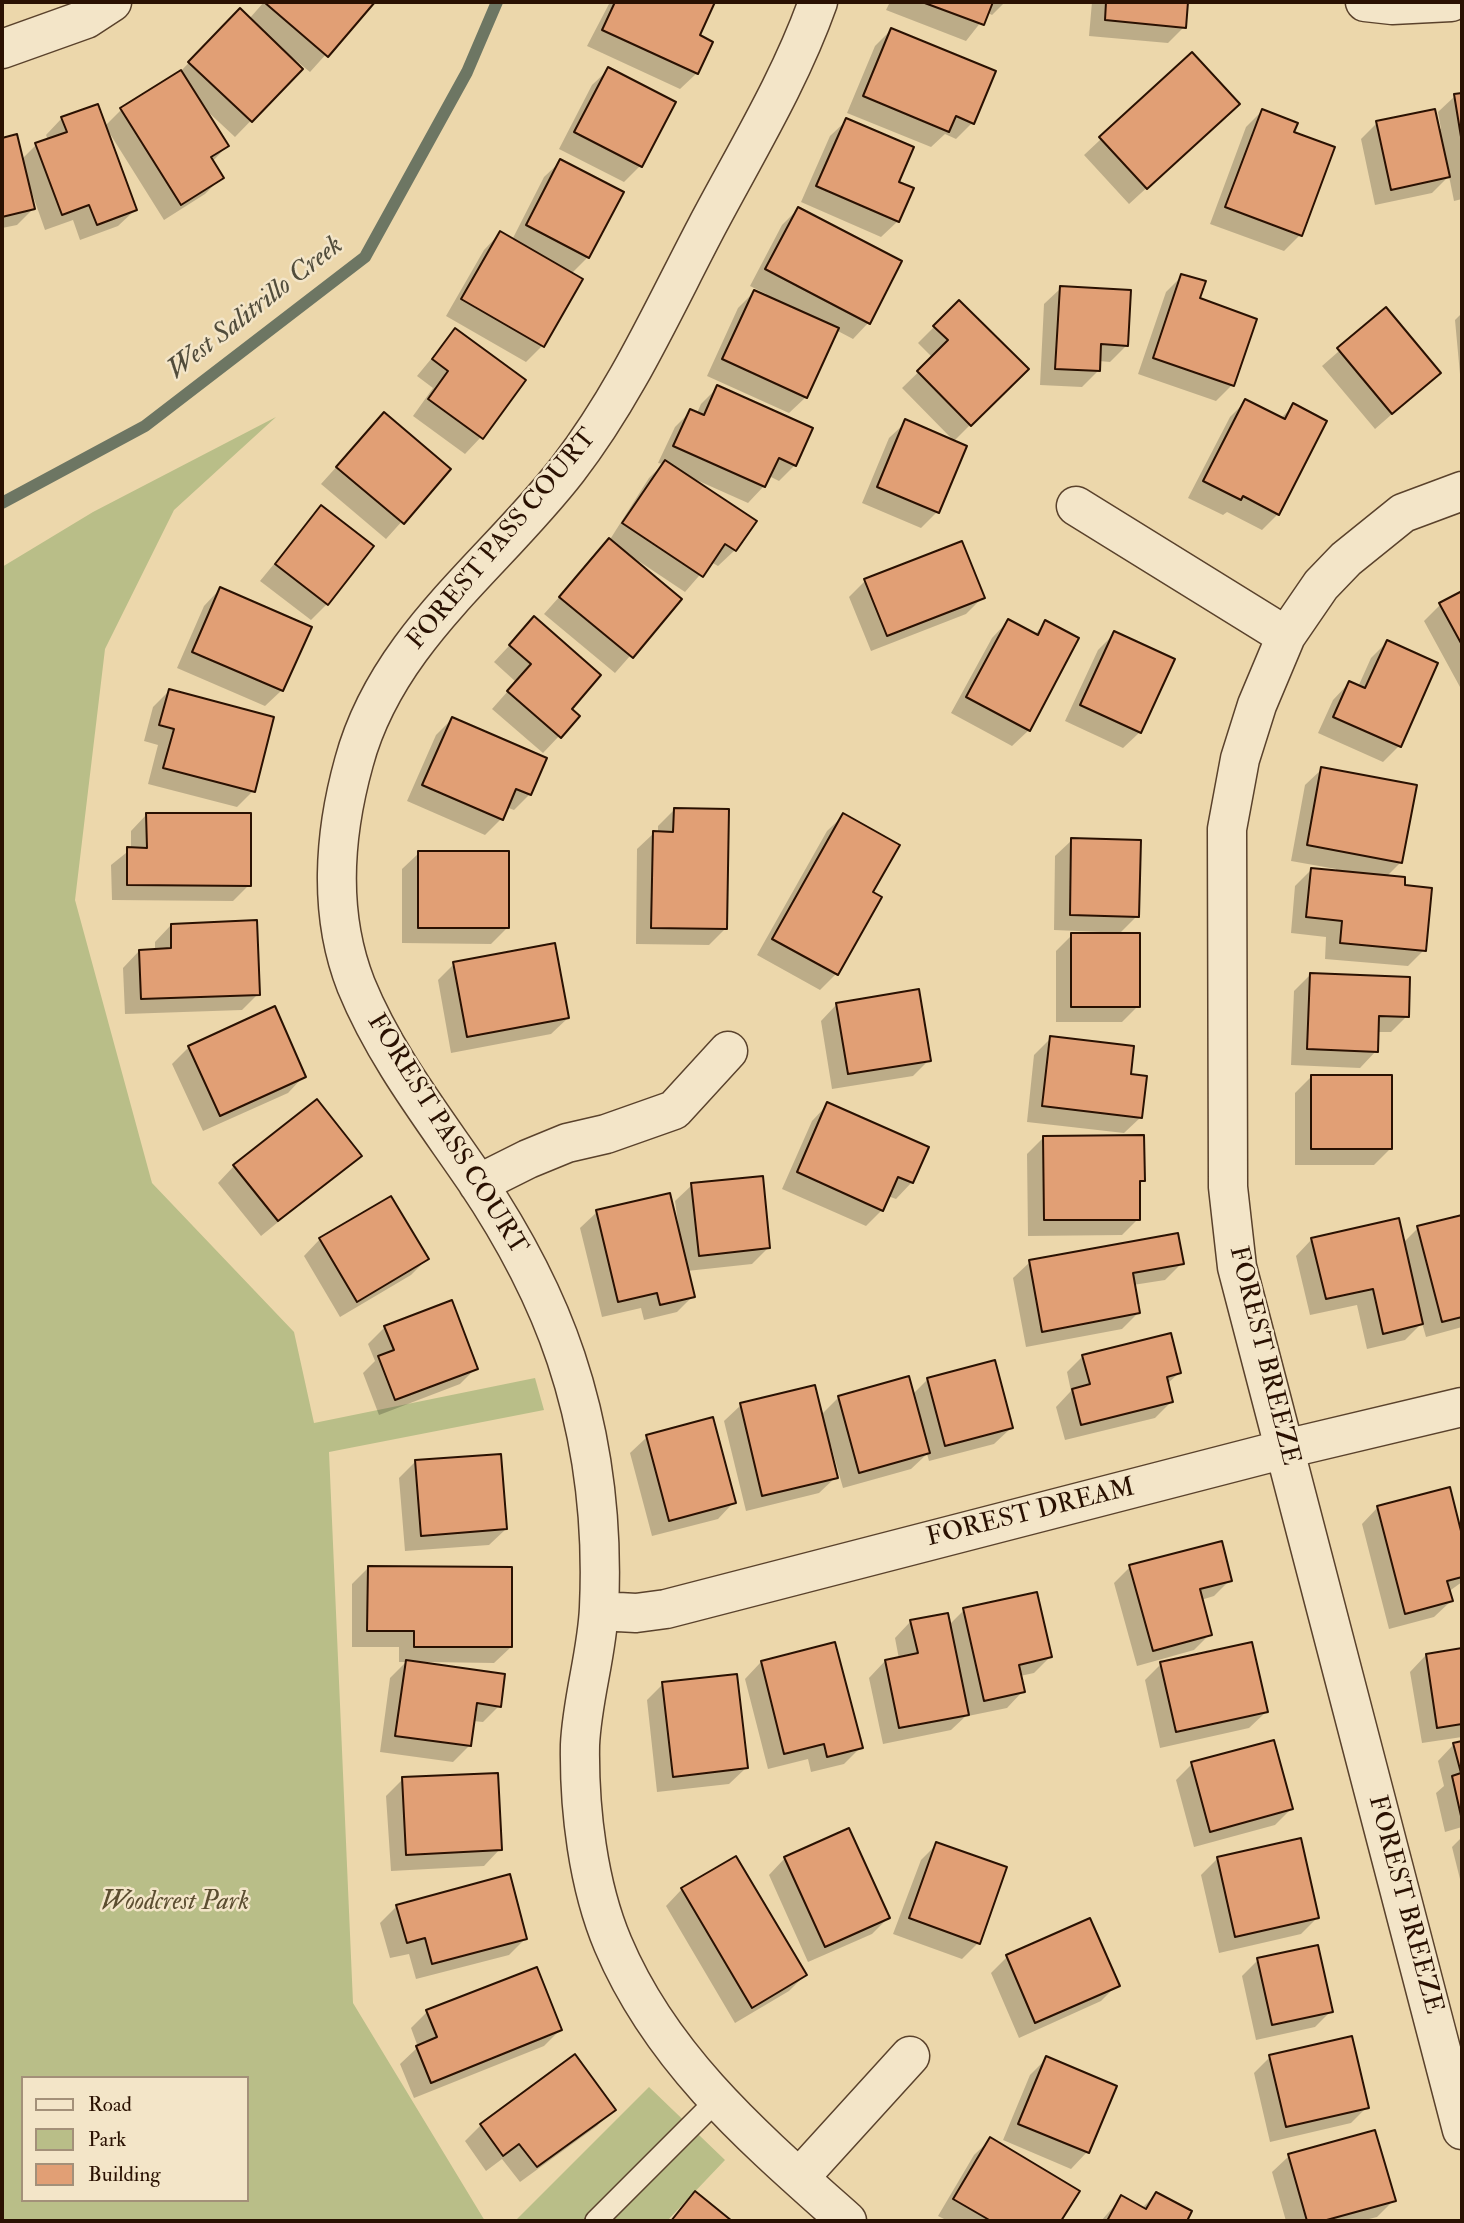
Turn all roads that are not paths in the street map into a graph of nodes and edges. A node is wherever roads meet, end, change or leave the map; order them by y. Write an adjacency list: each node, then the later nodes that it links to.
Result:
1 (112, 2): 5 (street)
2 (818, 2): 10 (street, FOREST PASS COURT)
3 (1365, 2): 4 (street)
4 (1451, 2)
5 (2, 49)
6 (1462, 491): 8 (street, FOREST BREEZE)
7 (1076, 506): 8 (street)
8 (1286, 636): 12 (street, FOREST BREEZE)
9 (728, 1051): 10 (street)
10 (478, 1184): 13 (street, FOREST PASS COURT)
11 (1462, 1407): 12 (street, FOREST DREAM)
12 (1285, 1449): 13 (street, FOREST DREAM); 16 (street, FOREST BREEZE)
13 (599, 1611): 15 (street, FOREST PASS COURT)
14 (910, 2056): 17 (street)
15 (718, 2099): 17 (street, FOREST PASS COURT); 18 (lane)
16 (1462, 2130)
17 (799, 2178): 19 (street, FOREST PASS COURT)
18 (596, 2221)
19 (847, 2221)

